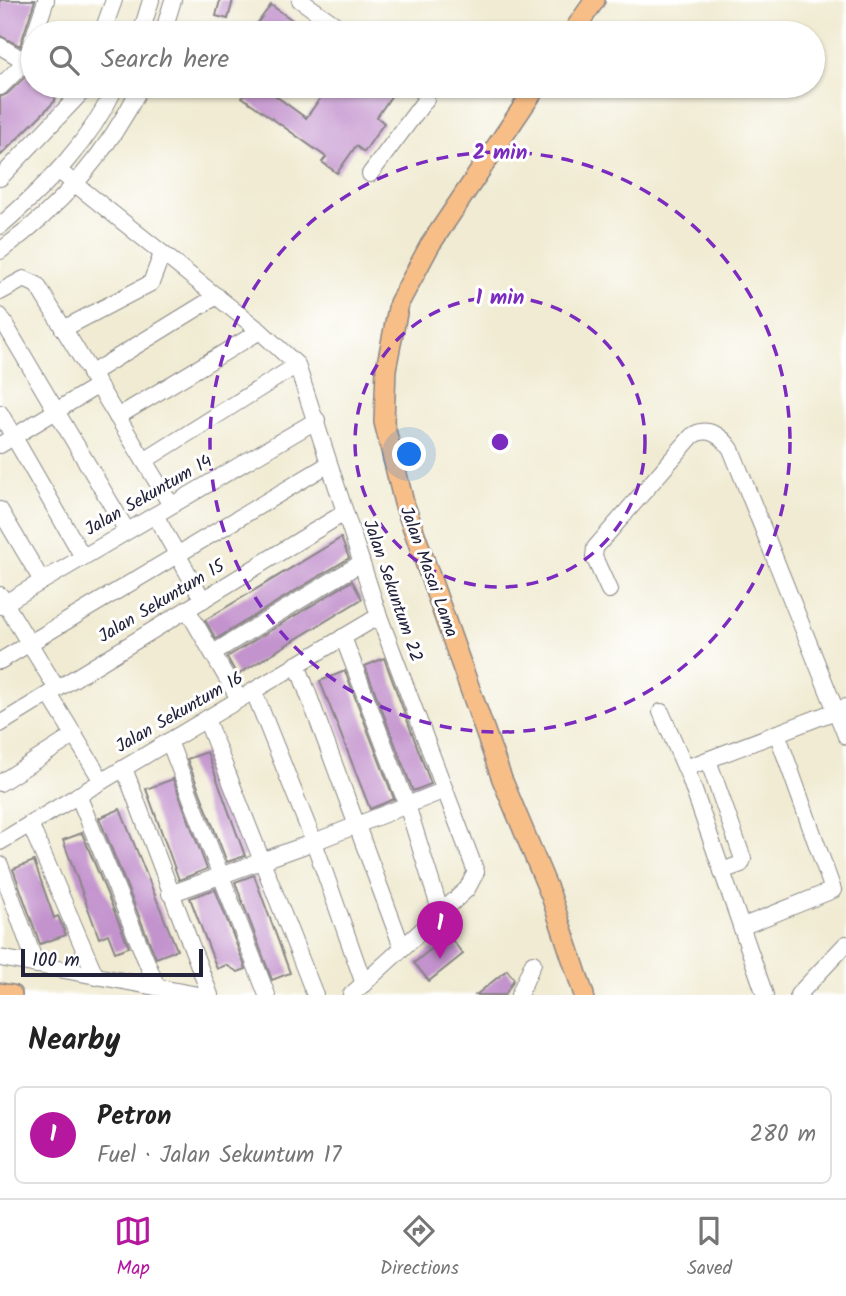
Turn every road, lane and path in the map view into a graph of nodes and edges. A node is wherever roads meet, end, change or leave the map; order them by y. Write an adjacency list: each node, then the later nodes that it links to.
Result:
1 (46, 0): 7 (street)
2 (114, 0): 8 (street)
3 (151, 0): 9 (street)
4 (300, 0): 11 (street)
5 (595, 0): 12 (main road)
6 (169, 1): 10 (street)
7 (39, 21)
8 (106, 21)
9 (145, 21)
10 (165, 21)
11 (330, 21)
12 (580, 21)
13 (0, 46): 14 (street)
14 (21, 59)
15 (21, 70): 16 (street)
16 (0, 87)
17 (68, 98): 24 (street)
18 (109, 98): 22 (street)
19 (135, 98): 25 (street)
20 (426, 98): 23 (street)
21 (529, 98): 106 (main road, Jalan Masai Lama)
22 (59, 172): 25 (street, Jalan Sekuntum 22); 26 (street)
23 (370, 174)
24 (0, 178)
25 (74, 185): 27 (street); 28 (street, Jalan Sekuntum 22)
26 (0, 226)
27 (0, 251)
28 (162, 254): 30 (street, Jalan Sekuntum 22); 32 (street)
29 (0, 292): 32 (street)
30 (217, 296): 33 (street, Jalan Sekuntum 22); 35 (street)
31 (0, 316): 36 (street)
32 (63, 329): 35 (street)
33 (260, 331): 34 (street, Jalan Sekuntum 22); 38 (street)
34 (297, 365): 39 (street, Jalan Sekuntum 22); 41 (street)
35 (94, 380): 36 (street); 38 (street)
36 (56, 411): 40 (street); 47 (street)
37 (0, 413): 40 (street)
38 (117, 417): 41 (street)
39 (317, 420): 42 (street, Jalan Sekuntum 22); 43 (street, Jalan Sekuntum 14)
40 (7, 441): 49 (street)
41 (144, 461): 43 (street)
42 (329, 464): 45 (street, Jalan Sekuntum 22); 48 (street)
43 (172, 505): 46 (street, Jalan Sekuntum 14)
44 (0, 510): 51 (street)
45 (344, 513): 50 (street, Jalan Sekuntum 22); 53 (street, Jalan Sekuntum 15)
46 (155, 515): 47 (street, Jalan Sekuntum 14); 48 (street)
47 (127, 531): 49 (street, Jalan Sekuntum 14)
48 (178, 555): 53 (street); 58 (street)
49 (83, 557): 51 (street, Jalan Sekuntum 14)
50 (361, 563): 56 (street, Jalan Sekuntum 22); 59 (street)
51 (42, 581): 54 (street, Jalan Sekuntum 14)
52 (610, 590): 64 (street)
53 (203, 600): 55 (street, Jalan Sekuntum 15)
54 (2, 601): 58 (street)
55 (187, 609): 59 (street); 62 (street, Jalan Sekuntum 15)
56 (379, 616): 57 (street, Jalan Sekuntum 16); 77 (street, Jalan Sekuntum 22)
57 (343, 637): 61 (street, Jalan Sekuntum 16); 79 (street)
58 (31, 643): 60 (street); 62 (street)
59 (213, 653): 63 (street)
60 (0, 661)
61 (297, 664): 63 (street, Jalan Sekuntum 16); 81 (street)
62 (53, 691): 67 (street, Jalan Sekuntum 15); 69 (street)
63 (247, 696): 66 (street, Jalan Sekuntum 16); 83 (street)
64 (841, 708): 68 (street); 70 (street)
65 (662, 712): 74 (street)
66 (206, 719): 71 (street, Jalan Sekuntum 16); 84 (street)
67 (0, 723)
68 (777, 733): 72 (street); 90 (street)
69 (75, 735): 75 (street); 76 (street)
70 (846, 736)
71 (169, 741): 73 (street, Jalan Sekuntum 16); 87 (street)
72 (708, 760): 74 (street); 86 (street)
73 (124, 768): 75 (street, Jalan Sekuntum 16); 88 (street)
74 (686, 768): 86 (street)
75 (102, 781): 78 (street, Jalan Sekuntum 16)
76 (0, 783)
77 (445, 790): 79 (street); 89 (street, Jalan Sekuntum 22)
78 (78, 795): 80 (street, Jalan Sekuntum 16); 97 (street)
79 (407, 805): 81 (street); 89 (street)
80 (30, 824): 82 (street, Jalan Sekuntum 16); 96 (street)
81 (354, 825): 83 (street); 92 (street)
82 (0, 842)
83 (314, 842): 84 (street); 98 (street)
84 (260, 861): 87 (street); 104 (street)
85 (0, 866): 95 (street)
86 (722, 871): 90 (street)
87 (222, 876): 88 (street); 103 (street)
88 (170, 894): 102 (street)
89 (442, 913): 92 (street)
90 (741, 927): 107 (street)
91 (846, 944): 108 (street)
92 (402, 947): 98 (street)
93 (0, 958): 95 (street)
94 (533, 963): 105 (street)
95 (36, 965): 96 (street)
96 (96, 977): 97 (street)
97 (158, 987): 101 (street)
98 (357, 990)
99 (0, 993): 100 (main road)
100 (12, 995)
101 (198, 995)
102 (210, 995)
103 (267, 995)
104 (315, 995)
105 (519, 995)
106 (584, 995)
107 (765, 995)
108 (798, 995)

